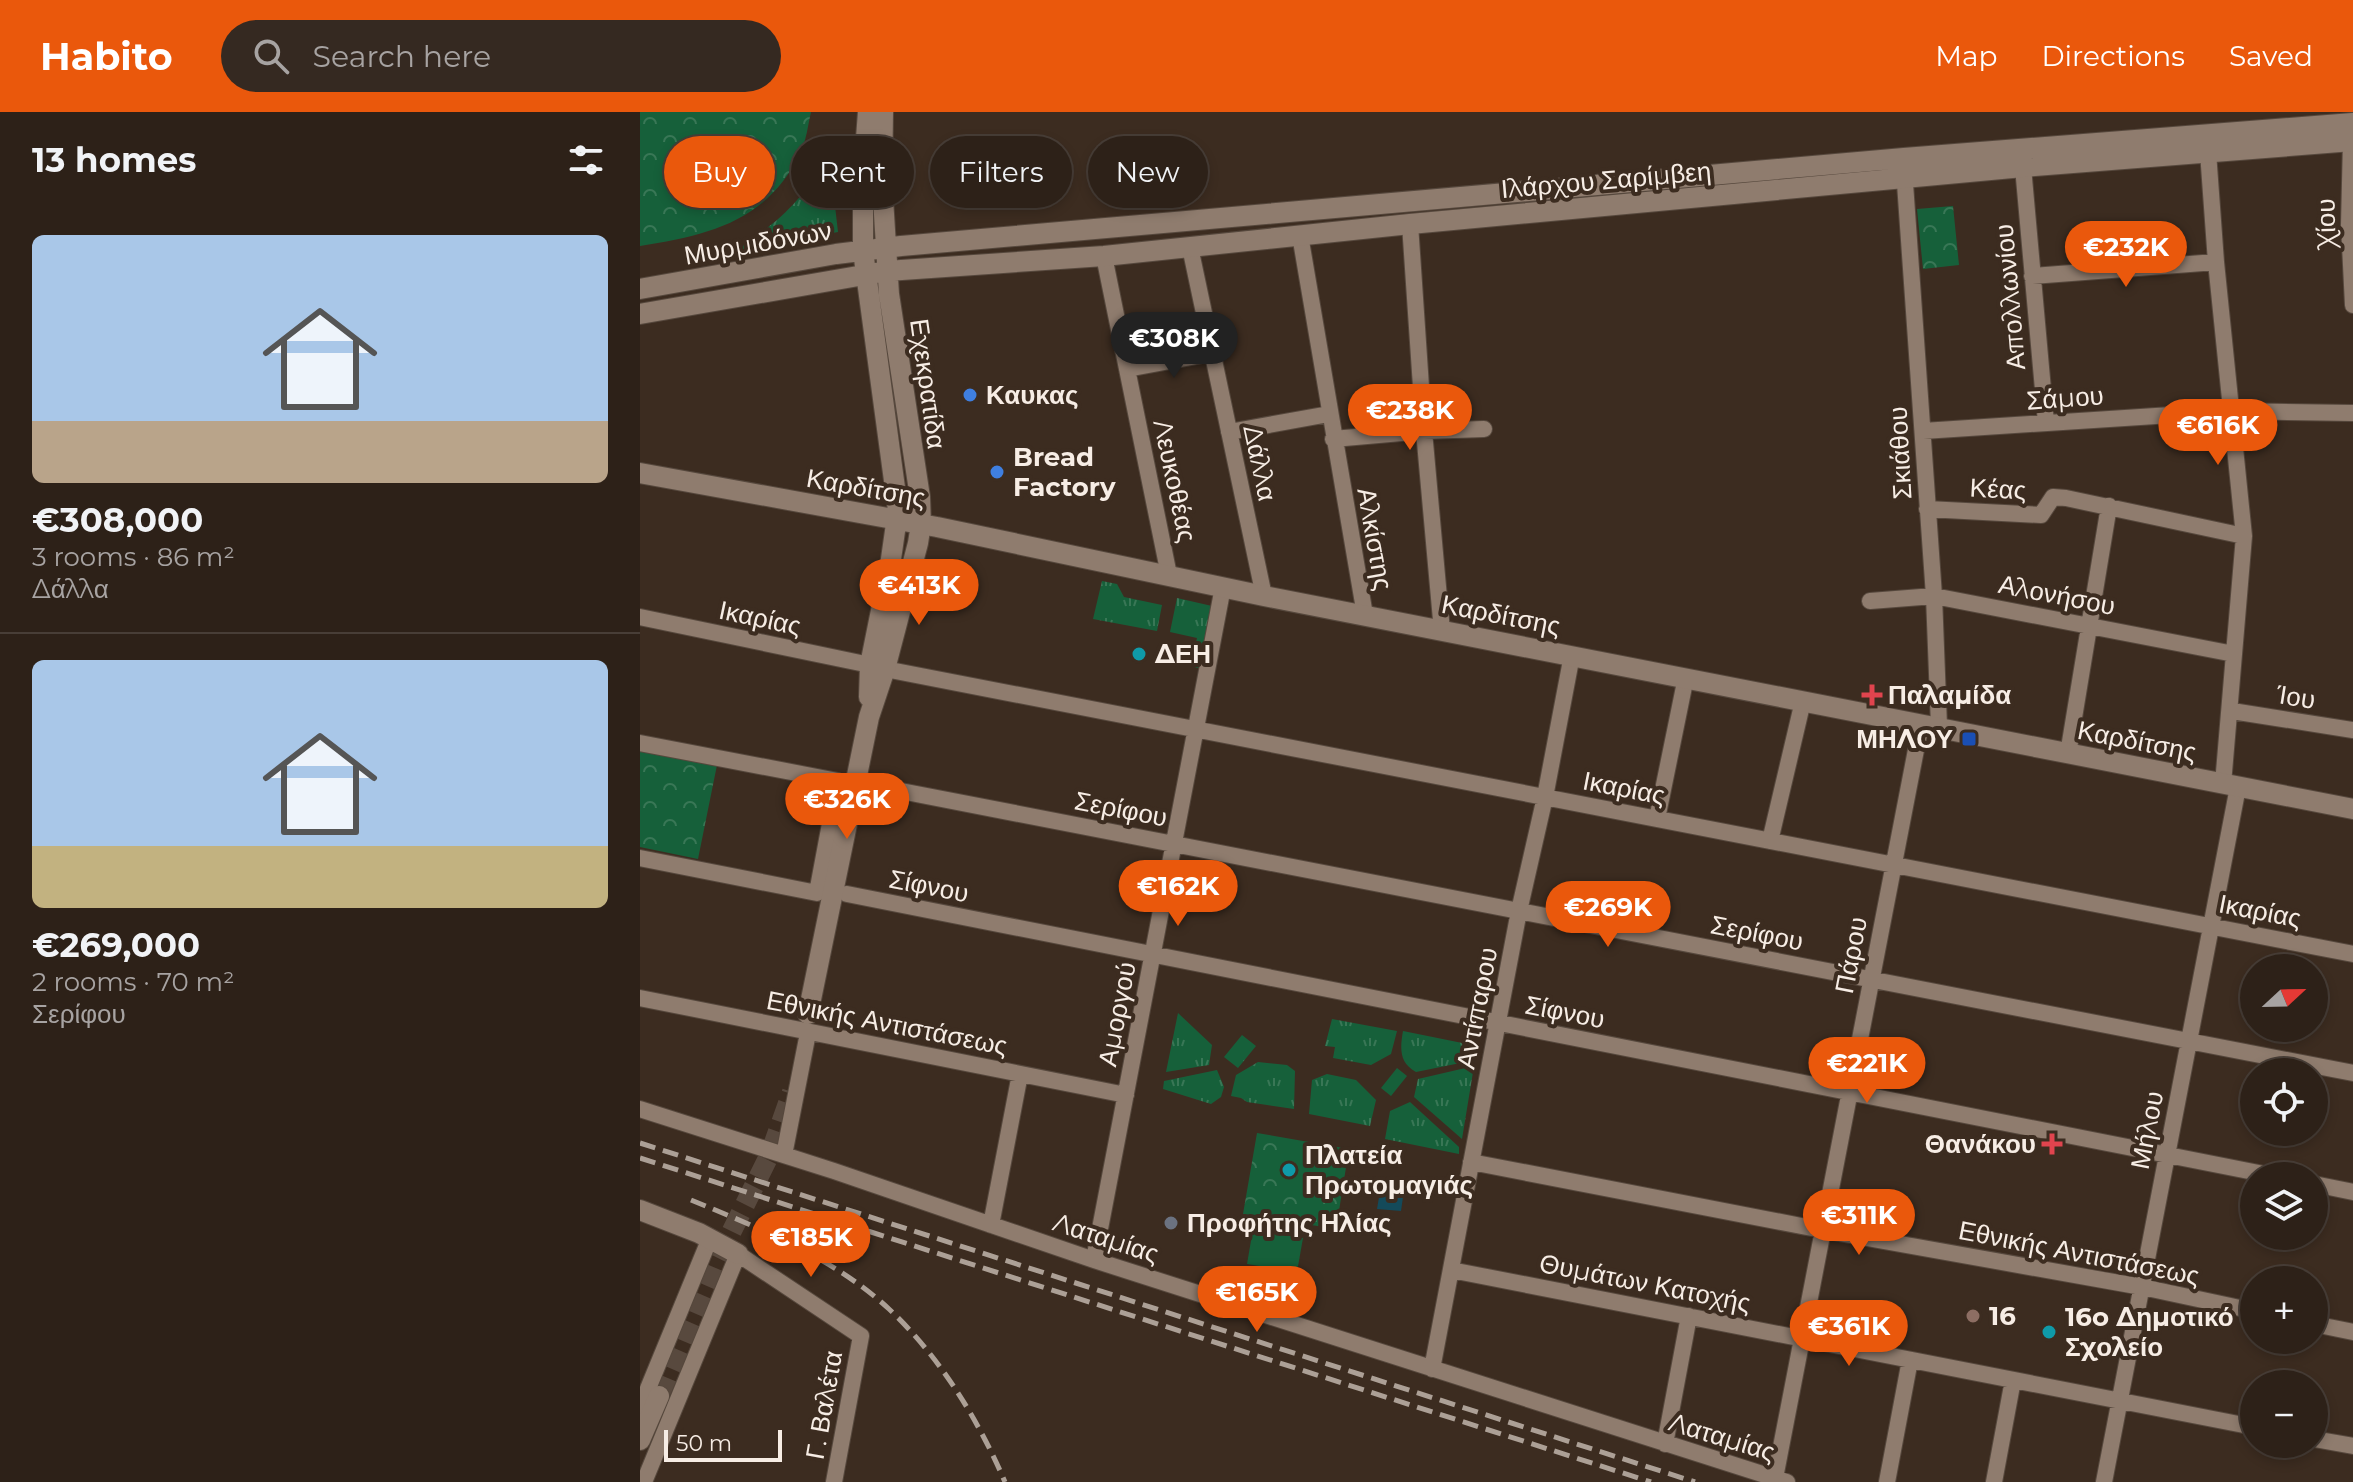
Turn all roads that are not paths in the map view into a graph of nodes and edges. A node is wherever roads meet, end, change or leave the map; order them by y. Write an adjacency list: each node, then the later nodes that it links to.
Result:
1 (868, 112): 12 (main road, Εχεκρατίδα)
2 (883, 112): 11 (main road, Εχεκρατίδα)
3 (2352, 135): 4 (main road, Ιλάρχου Σαρίμβεη); 6 (main road, Ιλάρχου Σαρίμβεη); 8 (street, Χίου)
4 (2208, 152): 5 (main road, Ιλάρχου Σαρίμβεη); 14 (street, Μήλου)
5 (2023, 167): 6 (main road, Ιλάρχου Σαρίμβεη); 17 (street, Απολλωνίου)
6 (1904, 168): 7 (main road, Ιλάρχου Σαρίμβεη); 11 (main road, Ιλάρχου Σαρίμβεη); 29 (street, Σκιάθου)
7 (1410, 224): 9 (main road, Ιλάρχου Σαρίμβεη); 28 (street)
8 (2351, 224): 19 (street, Χίου)
9 (1300, 235): 10 (main road, Ιλάρχου Σαρίμβεη); 25 (street, Αλκίστης)
10 (1190, 247): 13 (main road, Ιλάρχου Σαρίμβεη); 21 (street, Δάλλα)
11 (885, 248): 12 (main road, Μυρμιδόνων); 15 (main road, Εχεκρατίδα)
12 (863, 251): 16 (main road, Εχεκρατίδα); 18 (main road, Μυρμιδόνων)
13 (1104, 256): 15 (main road, Ιλάρχου Σαρίμβεη); 22 (street, Λευκοθέας)
14 (2216, 262): 17 (street); 23 (street, Μήλου)
15 (887, 271): 16 (main road, Ιλάρχου Σαρίμβεη); 36 (main road, Εχεκρατίδα)
16 (865, 274): 20 (main road, Μυρμιδόνων); 35 (main road, Εχεκρατίδα)
17 (2032, 276): 26 (street, Απολλωνίου)
18 (640, 289)
19 (2353, 305)
20 (640, 314)
21 (1213, 353): 22 (street); 30 (street, Δάλλα)
22 (1127, 369): 38 (street, Λευκοθέας)
23 (2233, 411): 24 (street, Σάμου); 26 (street, Σάμου); 37 (street, Μήλου)
24 (2353, 413)
25 (1329, 414): 30 (street); 31 (street, Αλκίστης)
26 (2046, 423): 29 (street, Σάμου)
27 (1484, 429): 28 (street)
28 (1424, 431): 31 (street); 46 (street)
29 (1923, 431): 34 (street, Σκιάθου)
30 (1229, 432): 40 (street, Δάλλα)
31 (1333, 439): 43 (street, Αλκίστης)
32 (640, 473): 35 (main road, Καρδίτσης)
33 (2109, 506): 34 (street, Κέας); 37 (street, Κέας); 45 (street)
34 (1927, 509): 41 (street, Σκιάθου)
35 (898, 522): 36 (main road, Καρδίτσης); 49 (main road, Εχεκρατίδα)
36 (921, 524): 38 (main road, Καρδίτσης); 49 (main road, Εχεκρατίδα)
37 (2244, 536): 47 (street, Μήλου)
38 (1169, 575): 39 (main road, Καρδίτσης)
39 (1223, 587): 40 (main road, Καρδίτσης); 54 (street, Αμοργού)
40 (1264, 596): 43 (main road, Καρδίτσης)
41 (1934, 596): 42 (street, Αλονήσου); 45 (street, Αλονήσου); 53 (street, Σκιάθου)
42 (1870, 601)
43 (1365, 615): 46 (main road, Καρδίτσης)
44 (640, 617): 49 (street, Ικαρίας)
45 (2088, 624): 47 (street, Αλονήσου); 57 (street)
46 (1442, 631): 48 (main road, Καρδίτσης)
47 (2234, 654): 52 (street, Μήλου)
48 (1572, 655): 50 (main road, Καρδίτσης); 60 (street, Αντίπαρου)
49 (878, 667): 54 (street, Ικαρίας); 74 (main road, Εχεκρατίδα)
50 (1686, 677): 51 (main road, Καρδίτσης); 62 (street)
51 (1803, 701): 53 (main road, Καρδίτσης); 63 (street)
52 (2232, 711): 55 (street, Ίου); 59 (street, Μήλου)
53 (1930, 725): 57 (main road, Καρδίτσης); 66 (street, Πάρου)
54 (1196, 729): 60 (street, Ικαρίας); 64 (street, Αμοργού)
55 (2353, 730)
56 (640, 743): 65 (street)
57 (2068, 754): 59 (main road, Καρδίτσης)
58 (870, 785): 64 (street, Σερίφου)
59 (2231, 786): 61 (main road, Καρδίτσης); 69 (street, Μήλου)
60 (1545, 797): 62 (street, Ικαρίας); 68 (street, Αντίπαρου)
61 (2353, 809)
62 (1657, 819): 63 (street, Ικαρίας)
63 (1770, 841): 66 (street, Ικαρίας)
64 (1174, 844): 68 (street, Σερίφου); 71 (street, Αμοργού)
65 (640, 858)
66 (1893, 864): 69 (street, Ικαρίας); 72 (street, Πάρου)
67 (847, 894): 71 (street, Σίφνου)
68 (1519, 911): 72 (street, Σερίφου); 75 (street, Αντίπαρου)
69 (2211, 926): 70 (street, Ικαρίας); 76 (street, Μήλου)
70 (2353, 954)
71 (1153, 955): 75 (street, Σίφνου); 80 (street, Αμοργού)
72 (1871, 980): 76 (street, Σερίφου); 79 (street, Πάρου)
73 (640, 998): 74 (street, Εθνικής Αντιστάσεως)
74 (808, 1023): 78 (street, Εθνικής Αντιστάσεως); 82 (street)
75 (1498, 1023): 79 (street, Σίφνου); 84 (street, Αντίπαρου)
76 (2189, 1041): 77 (street, Σερίφου); 83 (street, Μήλου)
77 (2353, 1073)
78 (1020, 1074): 80 (street, Εθνικής Αντιστάσεως); 89 (street)
79 (1849, 1092): 83 (street, Σίφνου); 90 (street, Πάρου)
80 (1126, 1095): 93 (street, Αμοργού)
81 (640, 1109): 82 (street, Λαταμίας)
82 (784, 1155): 89 (street, Λαταμίας)
83 (2167, 1155): 85 (street, Σίφνου); 95 (street, Μήλου)
84 (1471, 1162): 90 (street, Εθνικής Αντιστάσεως); 94 (street, Αντίπαρου)
85 (2240, 1169)
86 (2328, 1187): 87 (street)
87 (2353, 1192)
88 (640, 1210): 91 (main road)
89 (991, 1225): 93 (street, Λαταμίας)
90 (1822, 1230): 95 (street, Εθνικής Αντιστάσεως); 100 (street, Πάρου)
91 (710, 1238): 92 (main road); 106 (street)
92 (738, 1254): 113 (street); 114 (street, Γ. Βαλέτα)
93 (1094, 1260): 102 (street, Λαταμίας)
94 (1451, 1270): 97 (street, Θυμάτων Κατοχής); 102 (street, Αντίπαρου)
95 (2142, 1287): 96 (street, Εθνικής Αντιστάσεως); 105 (street, Μήλου)
96 (2240, 1308)
97 (1689, 1316): 100 (street, Θυμάτων Κατοχής); 110 (street)
98 (2328, 1327): 99 (street)
99 (2353, 1332)
100 (1802, 1338): 101 (street, Θυμάτων Κατοχής); 112 (street, Πάρου)
101 (1910, 1360): 103 (street, Θυμάτων Κατοχής); 115 (street)
102 (1432, 1369): 110 (street, Λαταμίας)
103 (2013, 1380): 105 (street, Θυμάτων Κατοχής); 116 (street)
104 (659, 1396): 108 (main road)
105 (2120, 1401): 107 (street, Θυμάτων Κατοχής); 117 (street, Μήλου)
106 (640, 1408)
107 (2240, 1424)
108 (640, 1440)
109 (2328, 1442): 111 (street)
110 (1665, 1444): 112 (street, Λαταμίας)
111 (2353, 1446)
112 (1781, 1480)
113 (644, 1482)
114 (834, 1482)
115 (1887, 1482)
116 (1994, 1482)
117 (2104, 1482)

